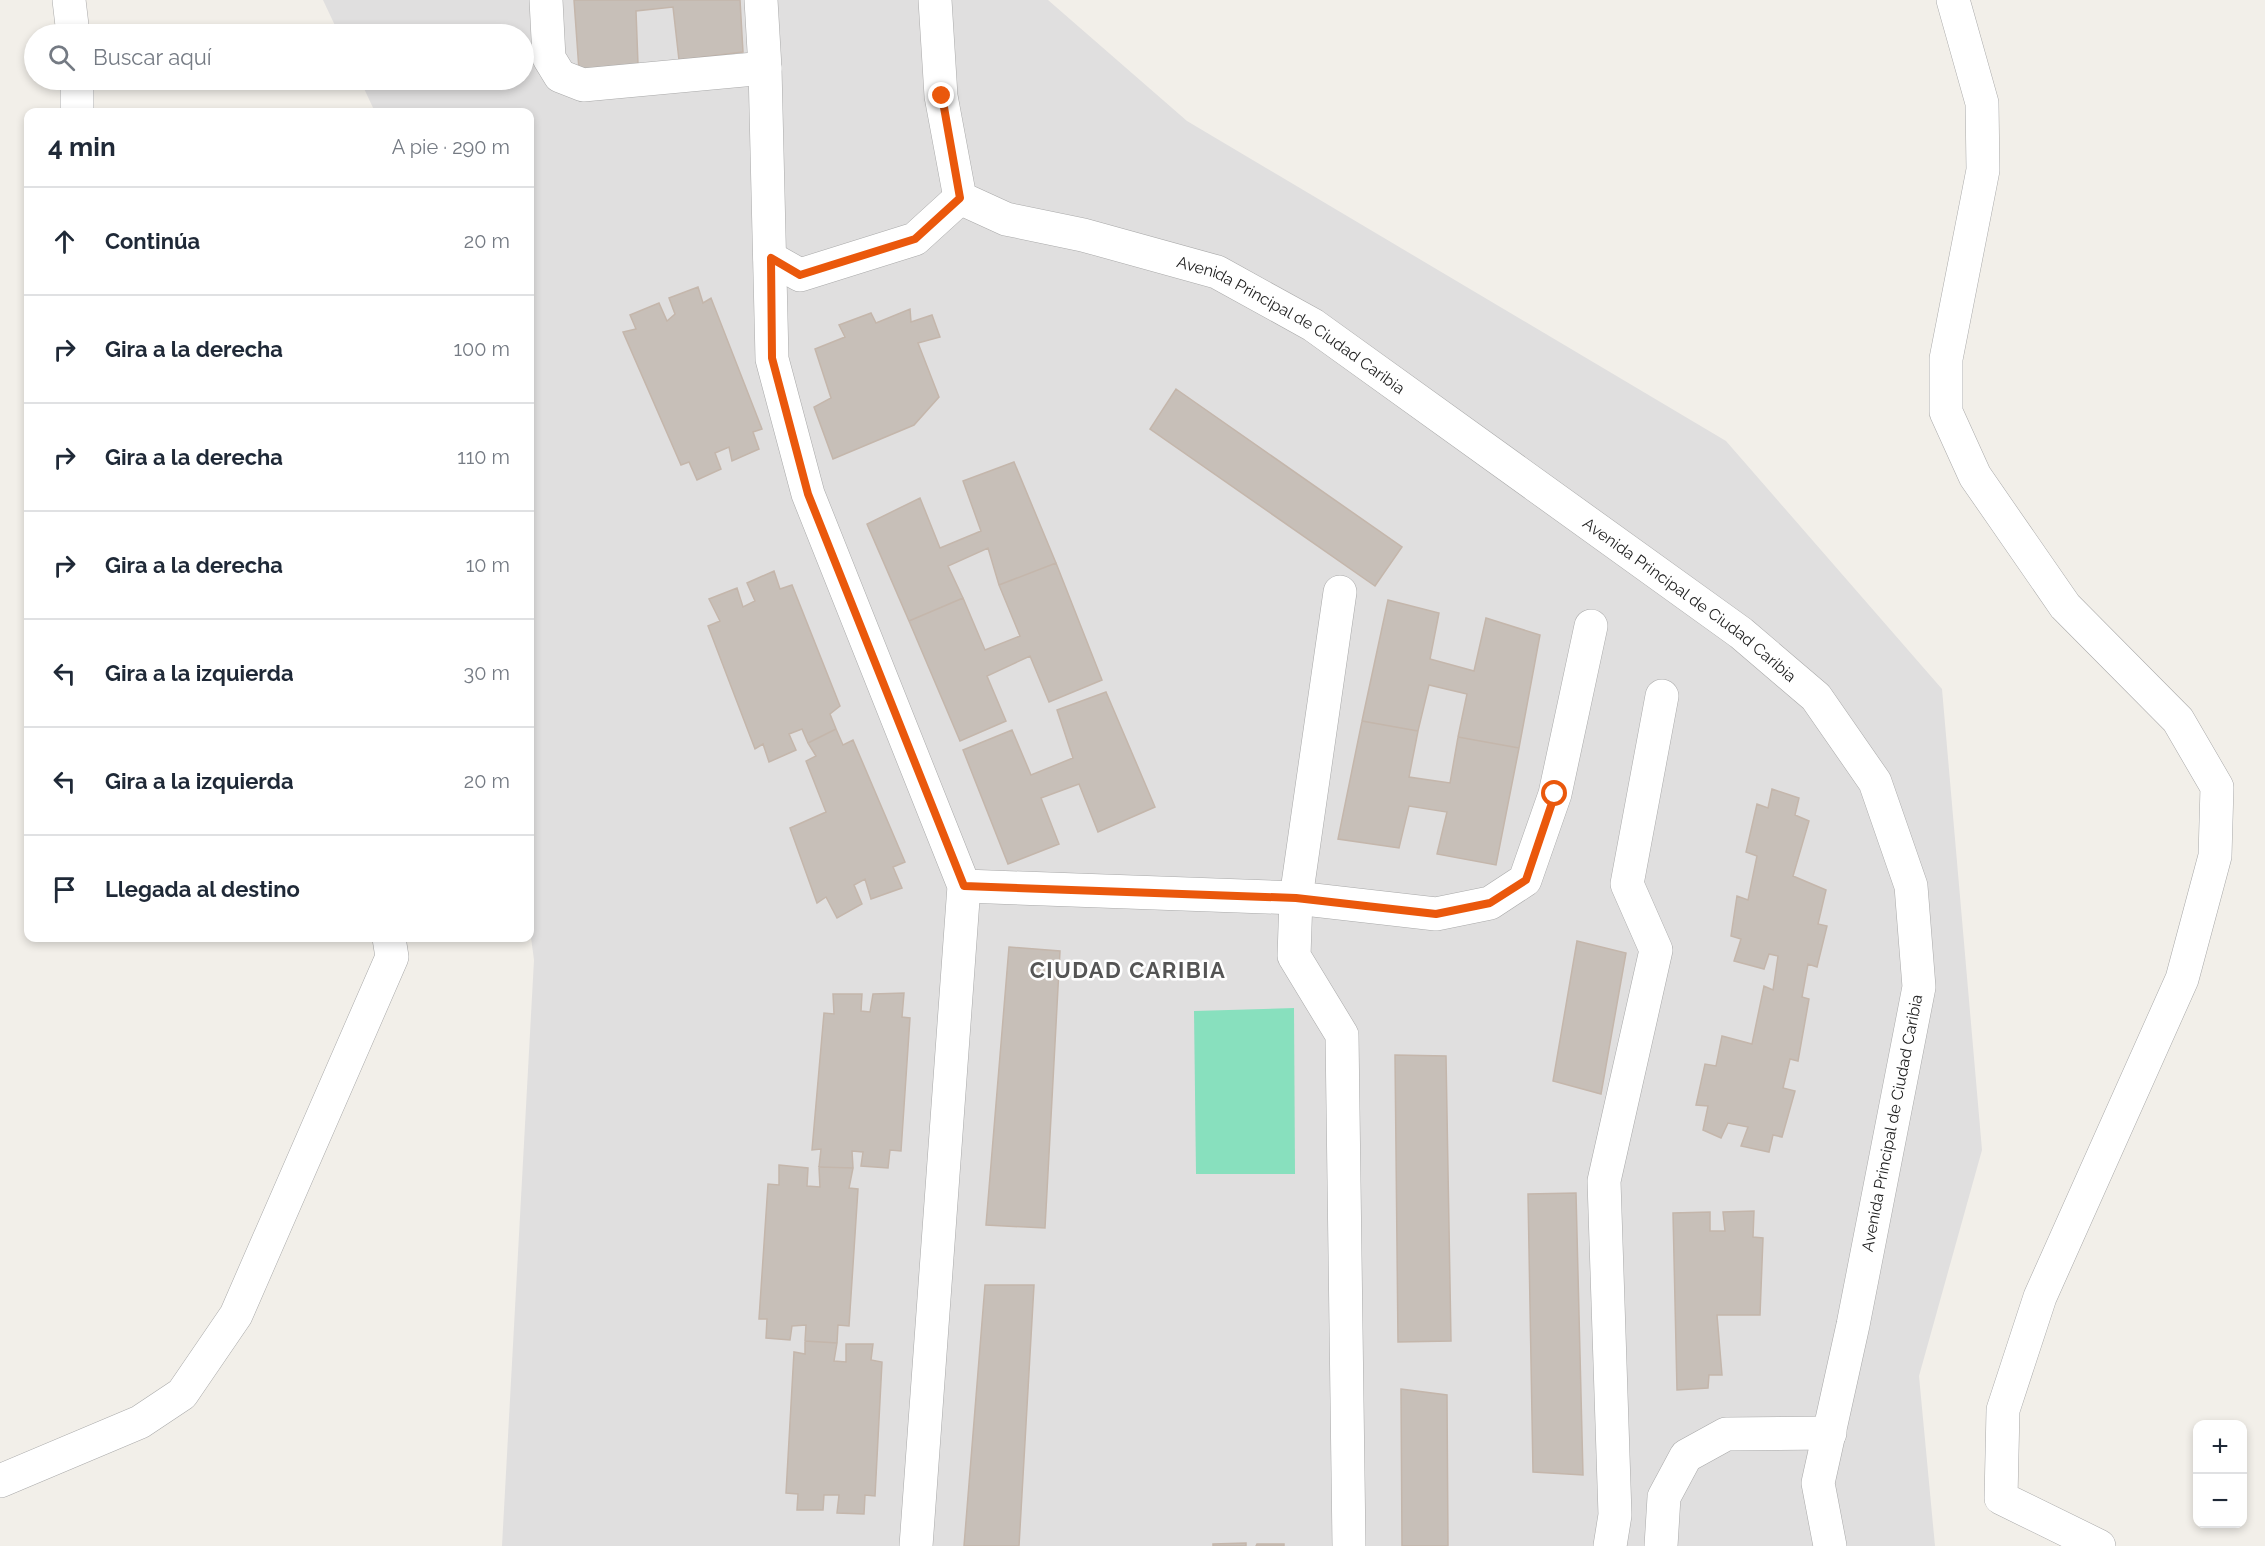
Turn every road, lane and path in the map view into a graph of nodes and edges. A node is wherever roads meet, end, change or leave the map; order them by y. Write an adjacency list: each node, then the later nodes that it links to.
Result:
1 (69, 0): 6 (street)
2 (546, 0): 7 (street)
3 (761, 0): 7 (street)
4 (934, 0): 10 (street)
5 (1953, 0): 25 (street)
6 (72, 24)
7 (765, 68): 11 (street)
8 (77, 90): 9 (street)
9 (77, 108)
10 (960, 198): 11 (street); 18 (street, Avenida Principal de Ciudad Caribia)
11 (771, 258): 15 (street)
12 (1340, 592): 16 (street)
13 (1591, 626): 16 (street)
14 (1662, 696): 22 (street)
15 (964, 886): 16 (street); 20 (street)
16 (1296, 898): 21 (street)
17 (390, 942): 19 (street)
18 (1830, 1433): 23 (street); 24 (street, Avenida Principal de Ciudad Caribia)
19 (0, 1480)
20 (916, 1546)
21 (1349, 1546)
22 (1610, 1546)
23 (1661, 1546)
24 (1830, 1546)
25 (2100, 1546)

